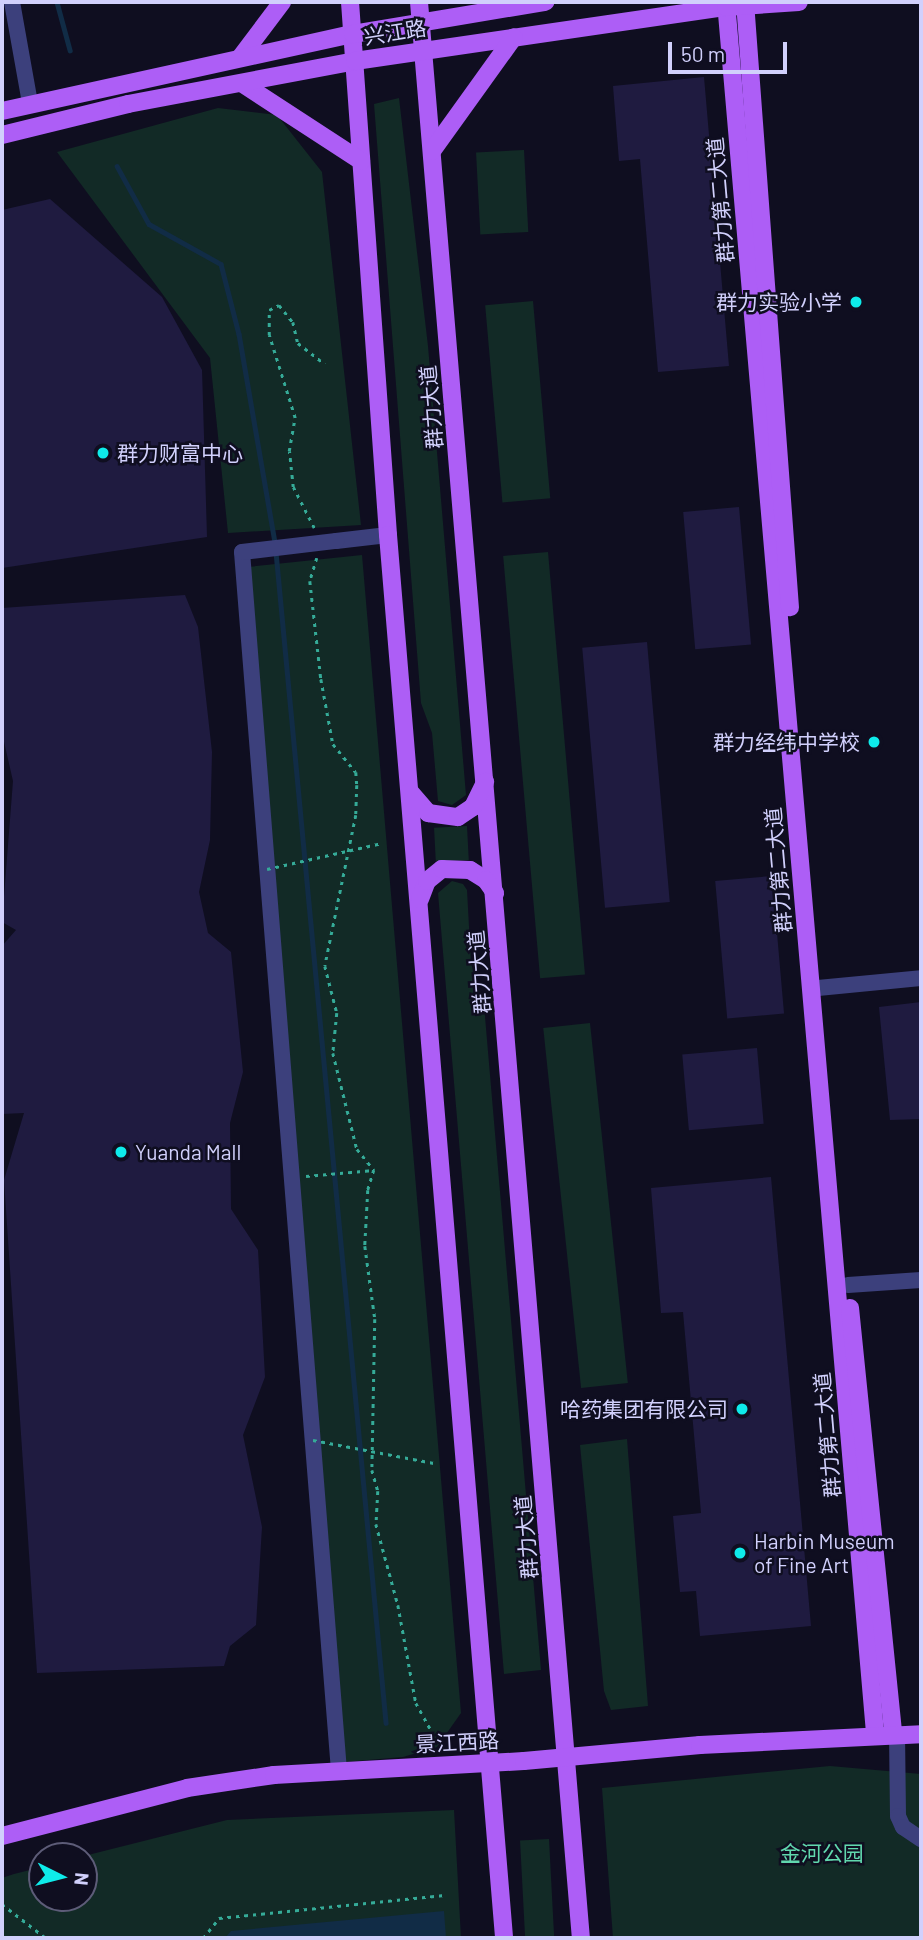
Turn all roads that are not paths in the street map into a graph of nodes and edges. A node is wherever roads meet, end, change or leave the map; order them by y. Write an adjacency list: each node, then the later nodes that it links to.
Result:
1 (12, 2): 17 (street)
2 (282, 2): 14 (main road)
3 (350, 2): 11 (main road)
4 (419, 2): 10 (main road, 群力大道)
5 (544, 2): 7 (main road, 兴江路)
6 (799, 2): 9 (main road, 兴江路)
7 (513, 3): 10 (main road, 兴江路)
8 (726, 4): 9 (main road, 兴江路); 12 (main road, 兴江路); 31 (main road, 群力第二大道)
9 (745, 4): 28 (main road, 群力第二大道)
10 (420, 21): 11 (main road, 兴江路); 13 (main road, 群力大道)
11 (353, 34): 14 (main road, 兴江路); 15 (main road)
12 (514, 37): 13 (main road, 兴江路); 20 (main road)
13 (424, 50): 15 (main road, 兴江路); 20 (main road, 群力大道)
14 (240, 58): 17 (main road, 兴江路)
15 (355, 61): 16 (main road, 兴江路); 21 (main road)
16 (243, 84): 19 (main road, 兴江路); 21 (main road)
17 (30, 103): 18 (main road, 兴江路)
18 (2, 111)
19 (2, 135)
20 (432, 151): 23 (main road, 群力大道)
21 (361, 161): 22 (main road)
22 (388, 535): 24 (main road); 35 (street, bridge)
23 (485, 782): 24 (main road); 25 (main road, 群力大道)
24 (410, 792): 26 (main road)
25 (495, 893): 26 (main road); 33 (main road, 群力大道)
26 (419, 903): 34 (main road)
27 (921, 978): 28 (street)
28 (818, 988): 30 (main road, 群力第二大道)
29 (921, 1280): 30 (street)
30 (848, 1285): 31 (main road, 群力第二大道)
31 (888, 1733): 32 (main road, 景江西路); 33 (main road, 景江西路); 37 (street)
32 (921, 1734)
33 (568, 1757): 34 (main road, 景江西路); 39 (main road, 群力大道)
34 (491, 1762): 35 (main road, 景江西路); 38 (main road)
35 (339, 1771): 36 (main road, 景江西路)
36 (2, 1836)
37 (921, 1839)
38 (504, 1938)
39 (580, 1938)

